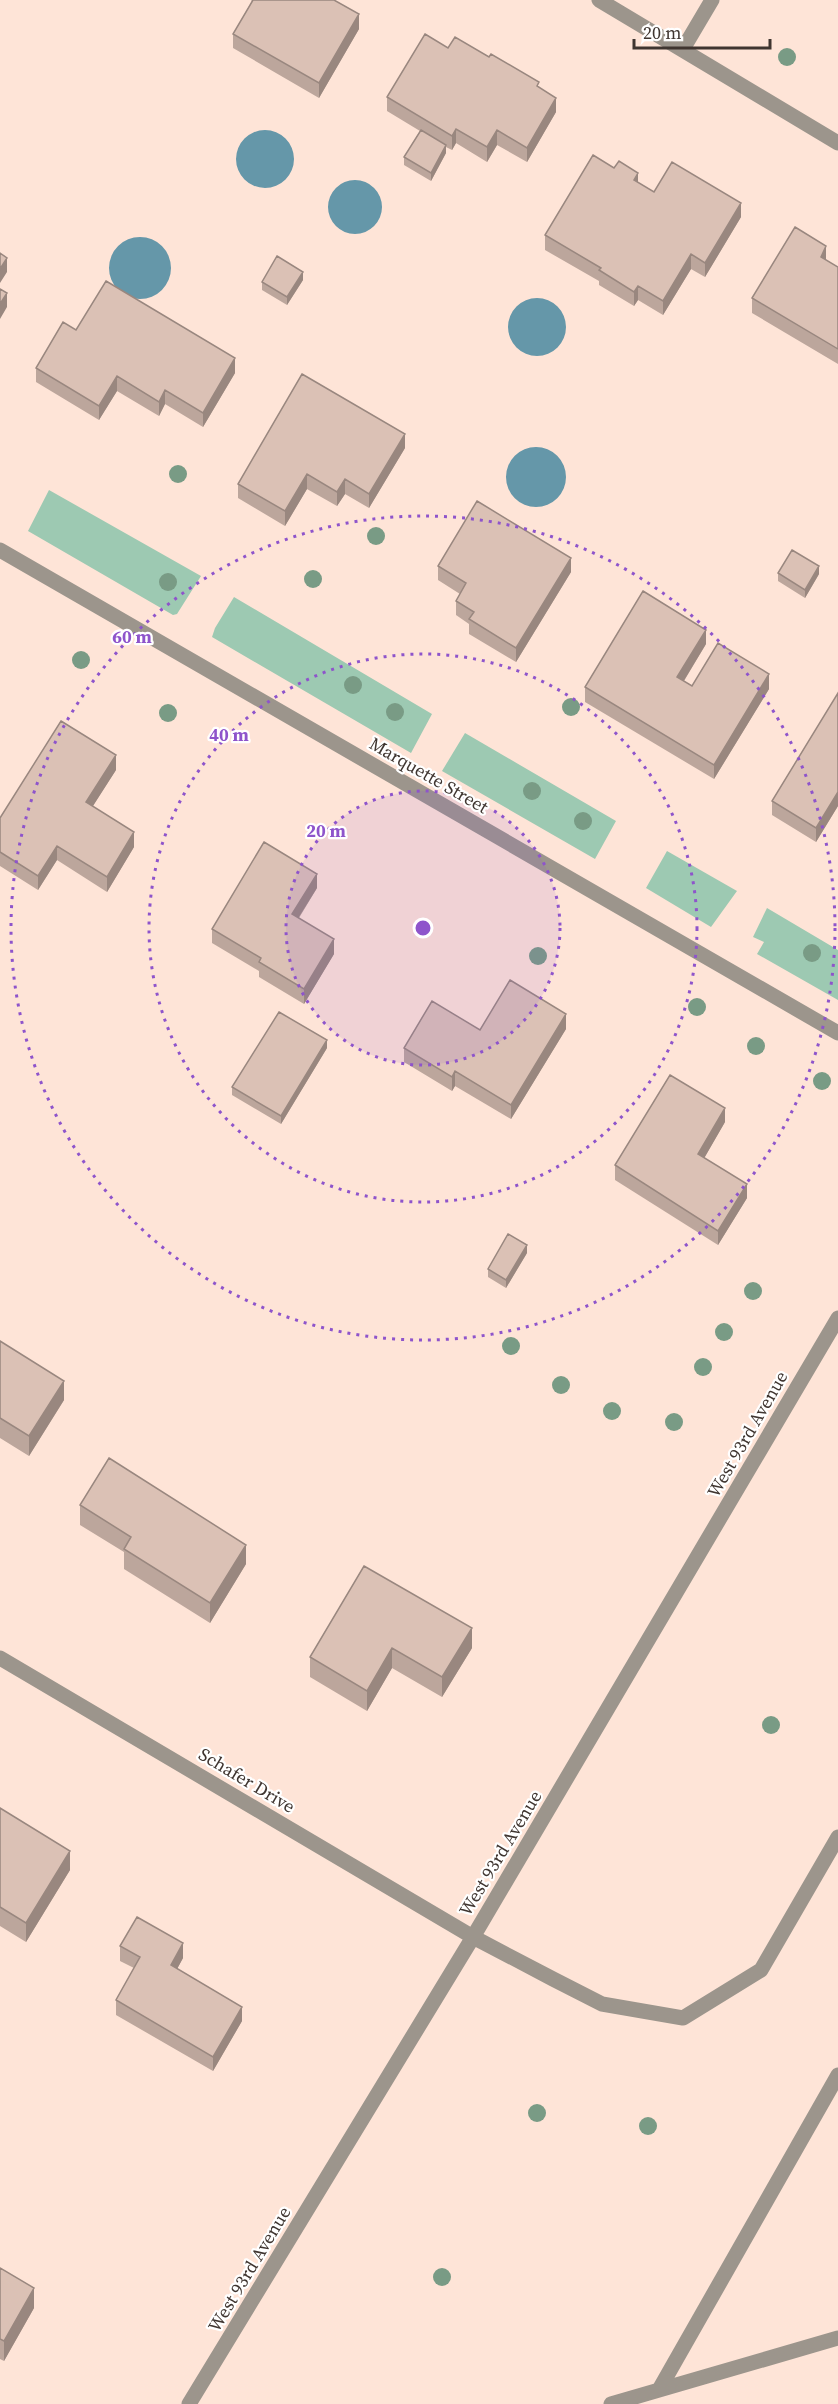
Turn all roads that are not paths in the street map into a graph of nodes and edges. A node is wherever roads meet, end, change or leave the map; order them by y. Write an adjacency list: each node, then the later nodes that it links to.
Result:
1 (599, 0): 3 (street)
2 (712, 0): 3 (street)
3 (683, 49): 4 (street)
4 (838, 143)
5 (0, 550): 6 (street, Marquette Street)
6 (838, 1033)
7 (838, 1318): 10 (street, West 93rd Avenue)
8 (0, 1658): 10 (street, Schafer Drive)
9 (838, 1837): 10 (street, Schafer Drive)
10 (473, 1937): 14 (street, West 93rd Avenue)
11 (838, 2075): 13 (street)
12 (838, 2338): 13 (street)
13 (660, 2388): 15 (street)
14 (189, 2404)
15 (611, 2404)

